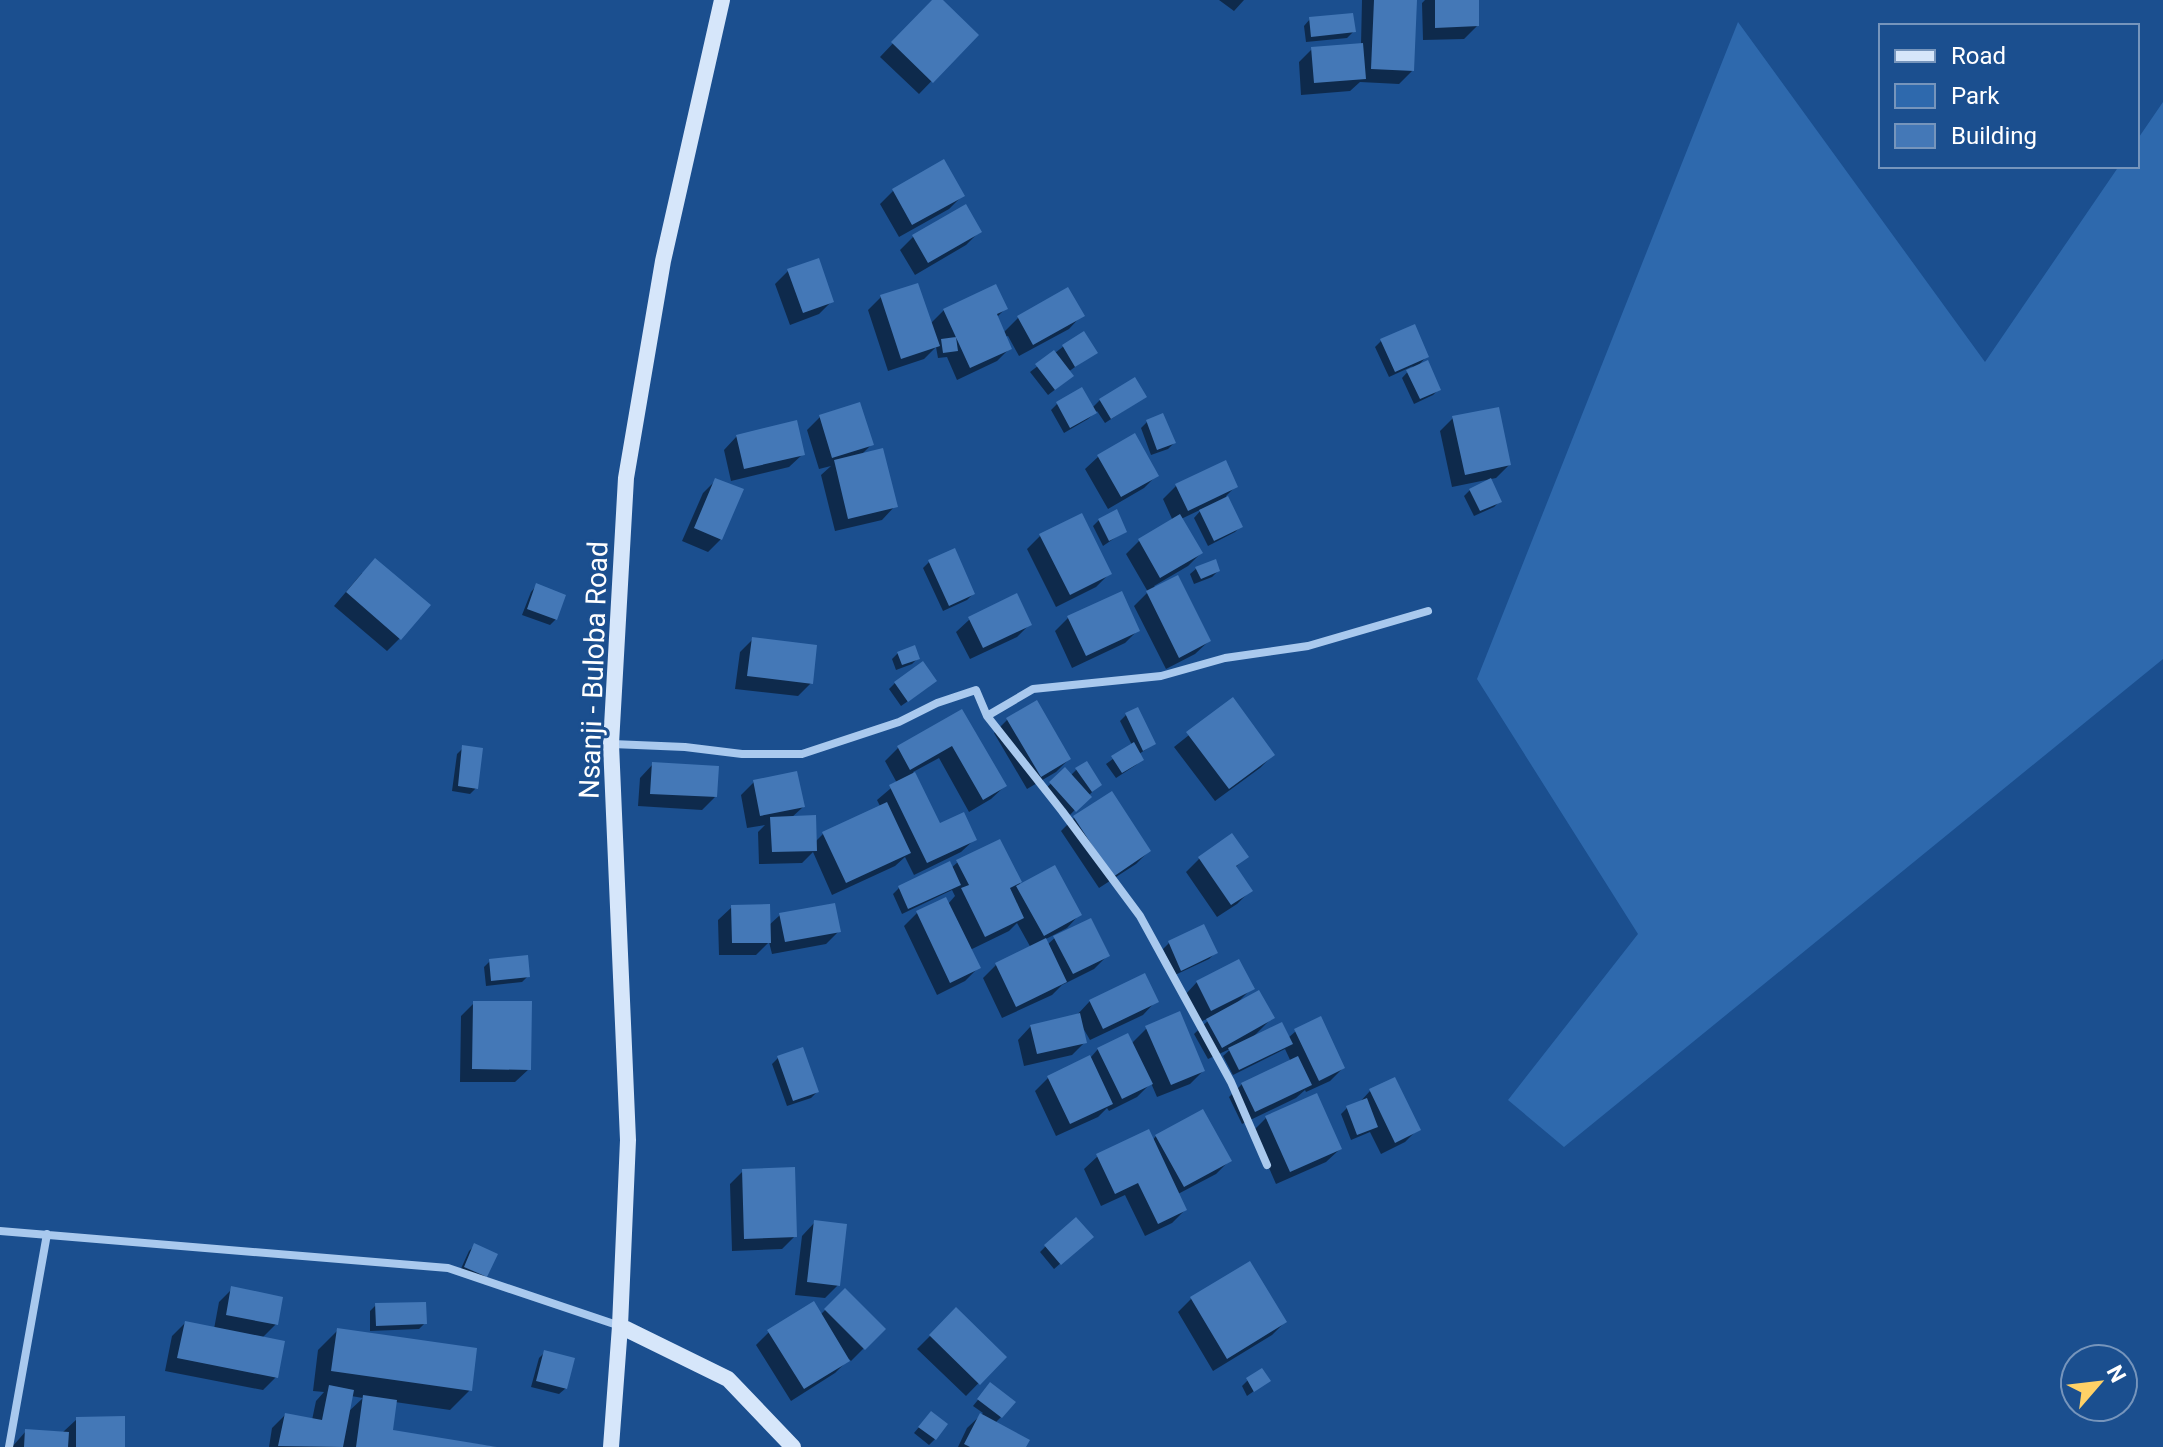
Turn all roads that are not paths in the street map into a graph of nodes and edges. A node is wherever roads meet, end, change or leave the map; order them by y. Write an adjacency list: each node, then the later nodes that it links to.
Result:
1 (722, 0): 4 (main road, Nsanji - Buloba Road)
2 (1428, 611): 3 (street)
3 (987, 716): 4 (street); 5 (street)
4 (611, 744): 8 (main road, Nsanji - Buloba Road)
5 (1267, 1165)
6 (0, 1231): 7 (street)
7 (47, 1234): 8 (street); 9 (street)
8 (620, 1326): 10 (main road, Nsanji - Buloba Road); 11 (main road)
9 (9, 1447)
10 (611, 1447)
11 (793, 1447)

